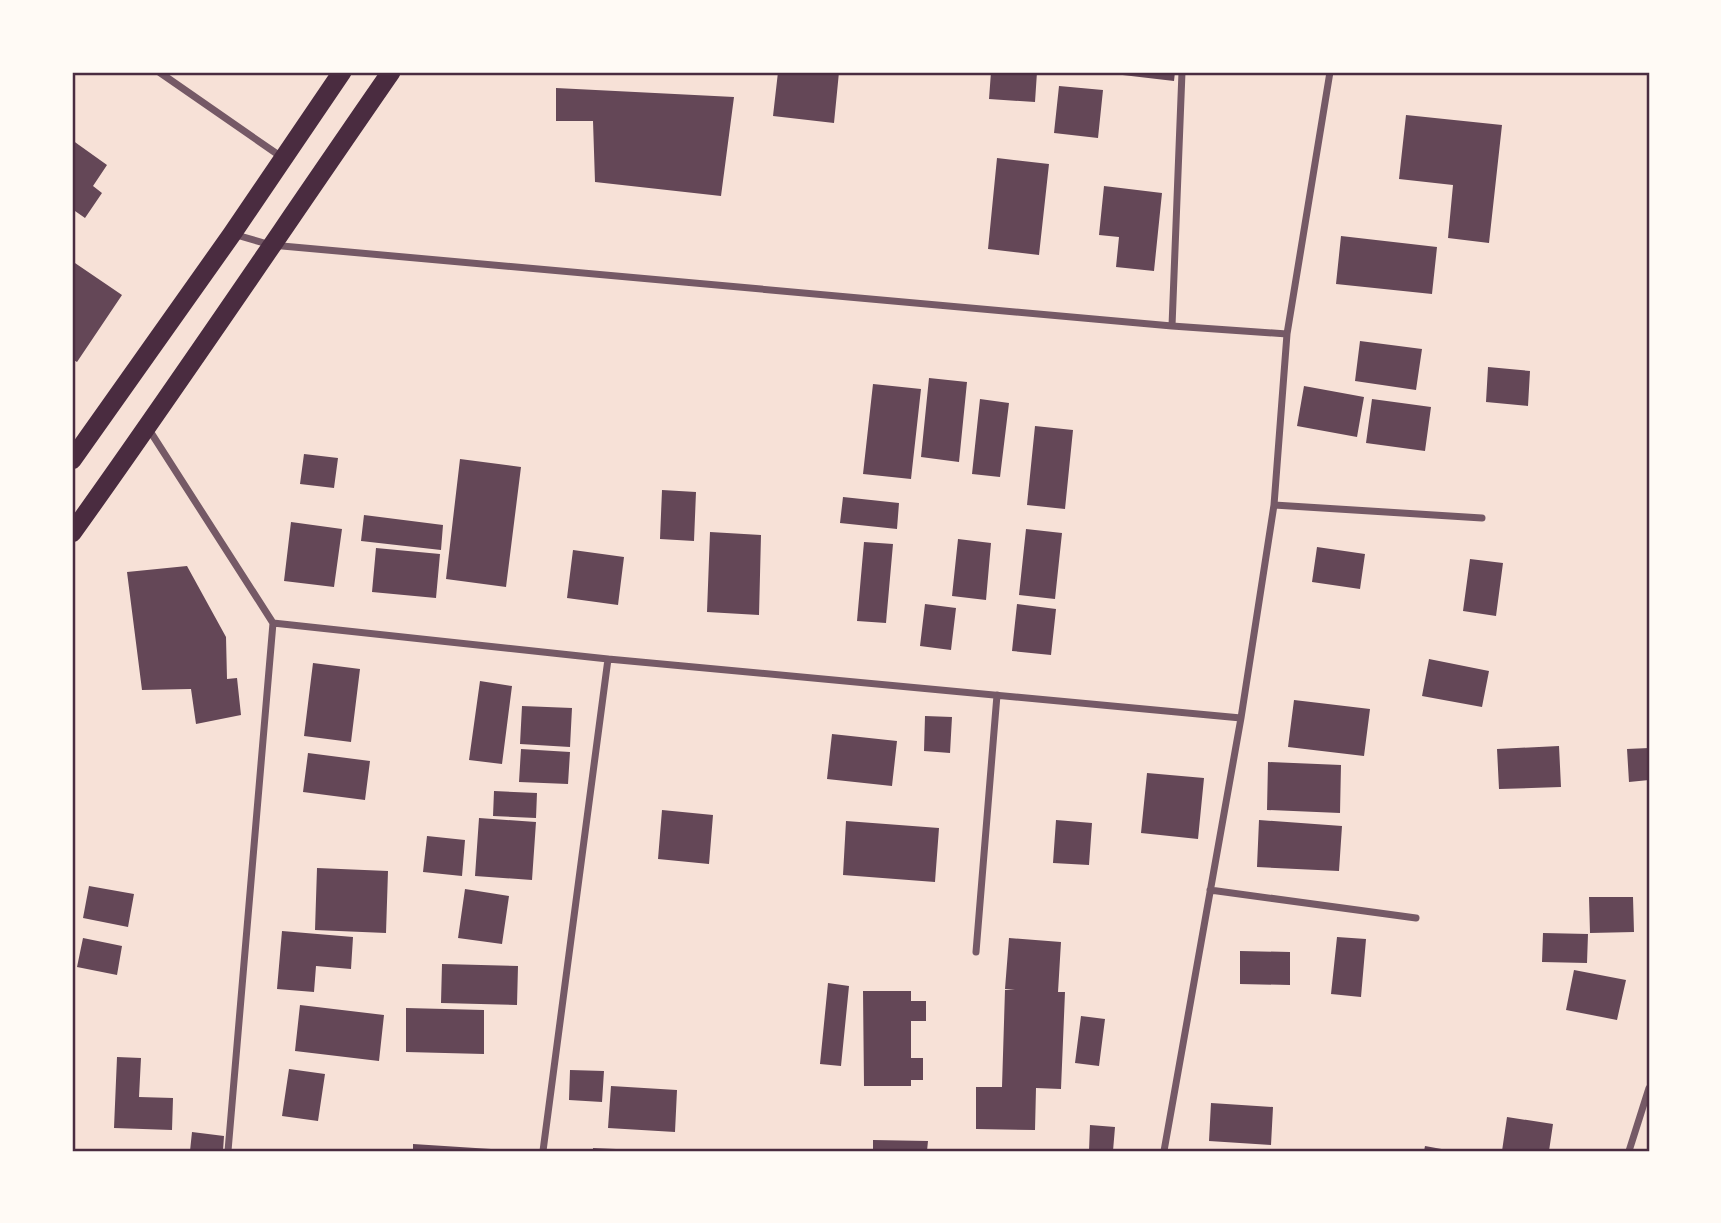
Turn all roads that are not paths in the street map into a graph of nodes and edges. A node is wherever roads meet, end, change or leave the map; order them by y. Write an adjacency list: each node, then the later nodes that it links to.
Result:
1 (159, 72): 6 (street)
2 (342, 72): 6 (highway)
3 (391, 72): 8 (highway)
4 (1182, 72): 9 (street)
5 (1330, 72): 10 (street)
6 (284, 159): 7 (highway)
7 (232, 234): 8 (street); 12 (highway)
8 (271, 245): 9 (street); 11 (highway)
9 (1172, 326): 10 (street)
10 (1287, 334): 13 (street)
11 (148, 427): 15 (highway); 16 (street)
12 (72, 460)
13 (1274, 505): 14 (street); 19 (street)
14 (1482, 518)
15 (72, 533)
16 (273, 623): 17 (street); 24 (street)
17 (608, 659): 18 (street); 25 (street)
18 (997, 695): 19 (street); 22 (street)
19 (1241, 718): 20 (street)
20 (1210, 890): 21 (street); 26 (street)
21 (1416, 918)
22 (976, 952)
23 (1649, 1088): 27 (street)
24 (228, 1151)
25 (543, 1151)
26 (1164, 1151)
27 (1629, 1151)

